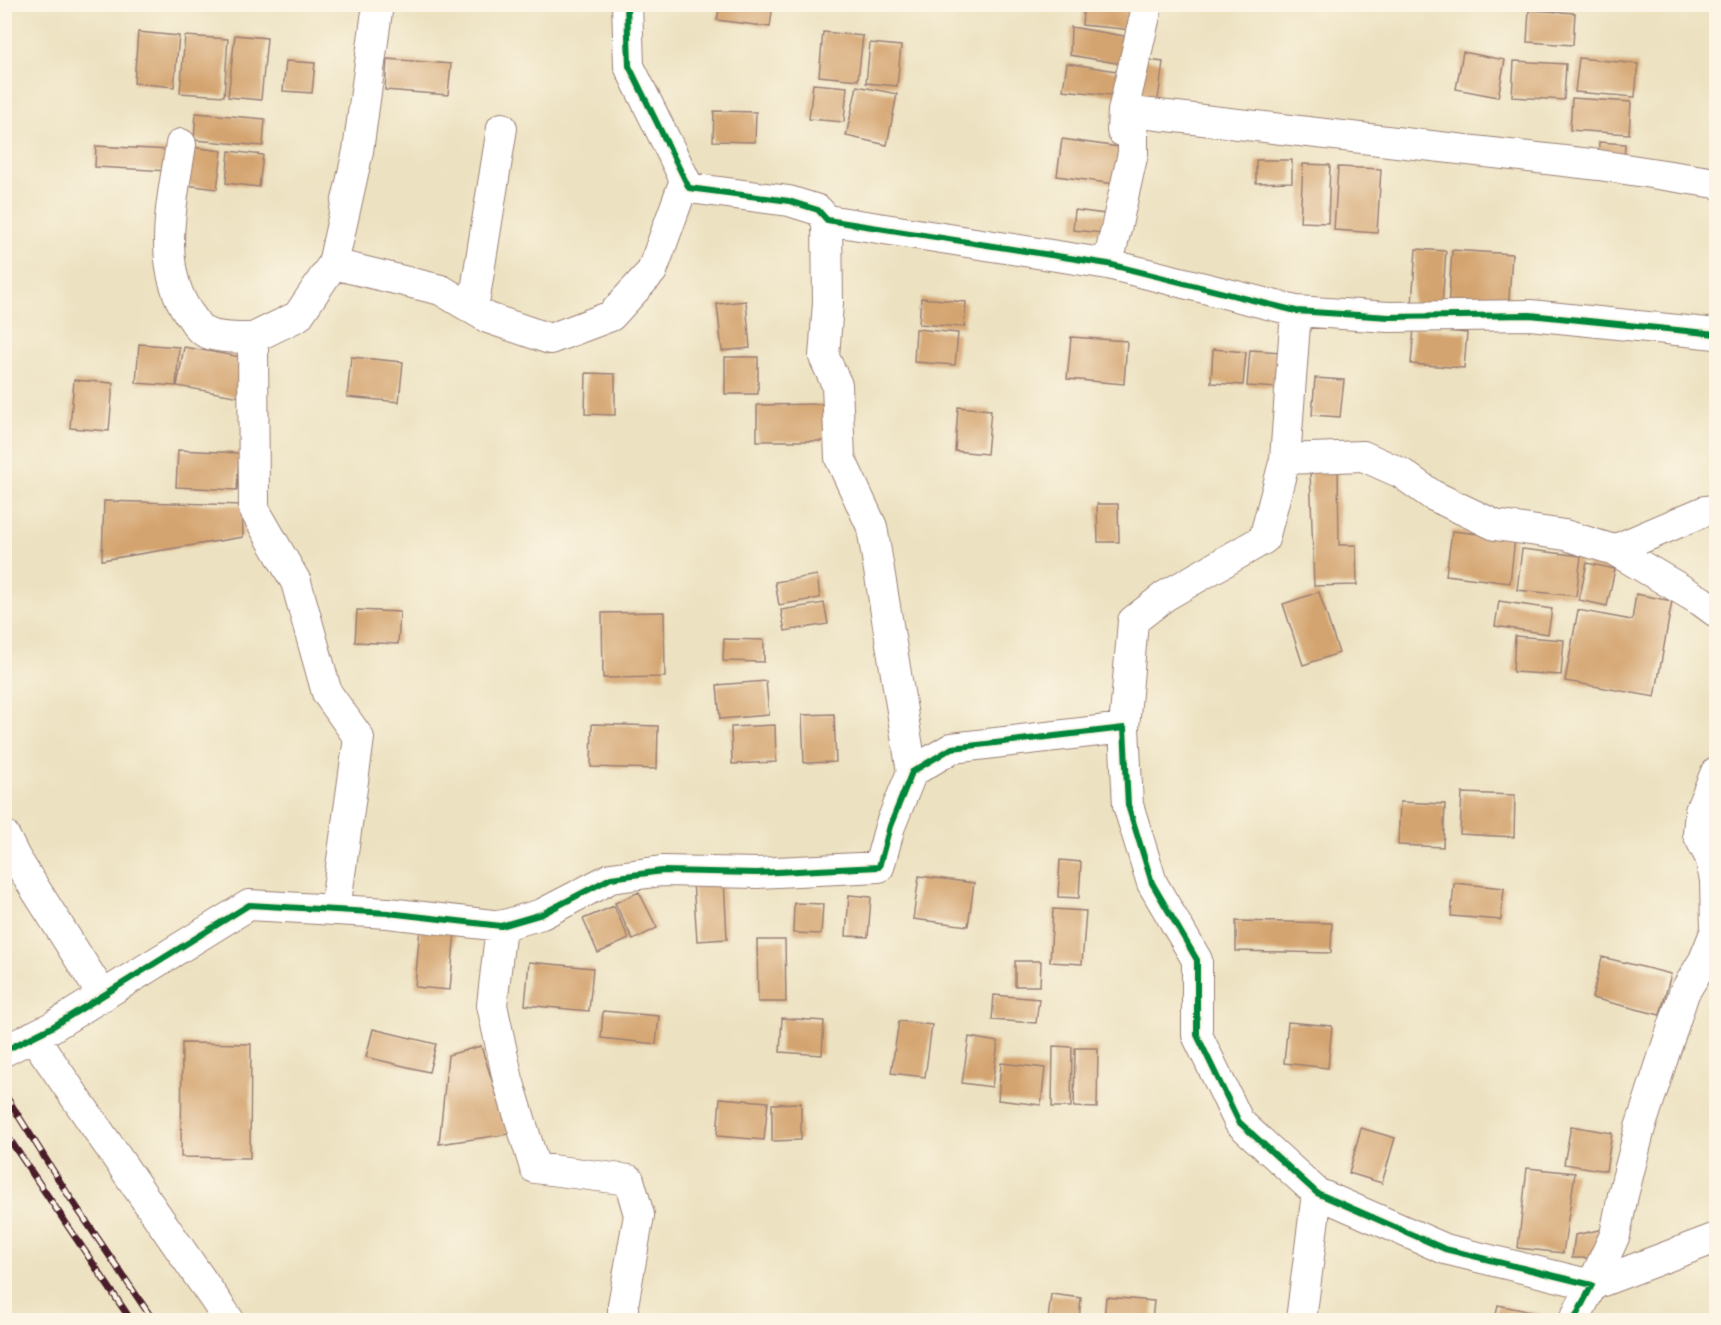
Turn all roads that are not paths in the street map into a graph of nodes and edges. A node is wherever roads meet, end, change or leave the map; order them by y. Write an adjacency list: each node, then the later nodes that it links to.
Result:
1 (378, 4): 10 (street)
2 (627, 4): 7 (street)
3 (1147, 7): 4 (street)
4 (1123, 111): 8 (street); 11 (street)
5 (502, 128): 12 (street)
6 (181, 144): 15 (street)
7 (685, 180): 9 (street); 12 (street)
8 (1716, 183)
9 (827, 220): 11 (street); 21 (street)
10 (333, 264): 12 (street); 15 (street)
11 (1108, 264): 13 (street)
12 (473, 309)
13 (1296, 311): 14 (street); 16 (street)
14 (1716, 334)
15 (253, 338): 24 (street)
16 (1285, 459): 18 (street); 20 (street)
17 (1716, 510): 18 (street)
18 (1614, 550): 19 (street)
19 (1716, 612)
20 (1124, 728): 21 (street); 29 (street)
21 (912, 772): 25 (street)
22 (1716, 772): 31 (street)
23 (4, 836): 26 (street)
24 (335, 910): 25 (street); 26 (street)
25 (501, 926): 33 (street)
26 (103, 996): 27 (street)
27 (33, 1036): 28 (street); 32 (street)
28 (4, 1051)
29 (1317, 1193): 31 (street); 34 (street)
30 (1716, 1238): 31 (street)
31 (1592, 1286): 35 (street)
32 (229, 1320)
33 (622, 1320)
34 (1301, 1320)
35 (1574, 1320)

